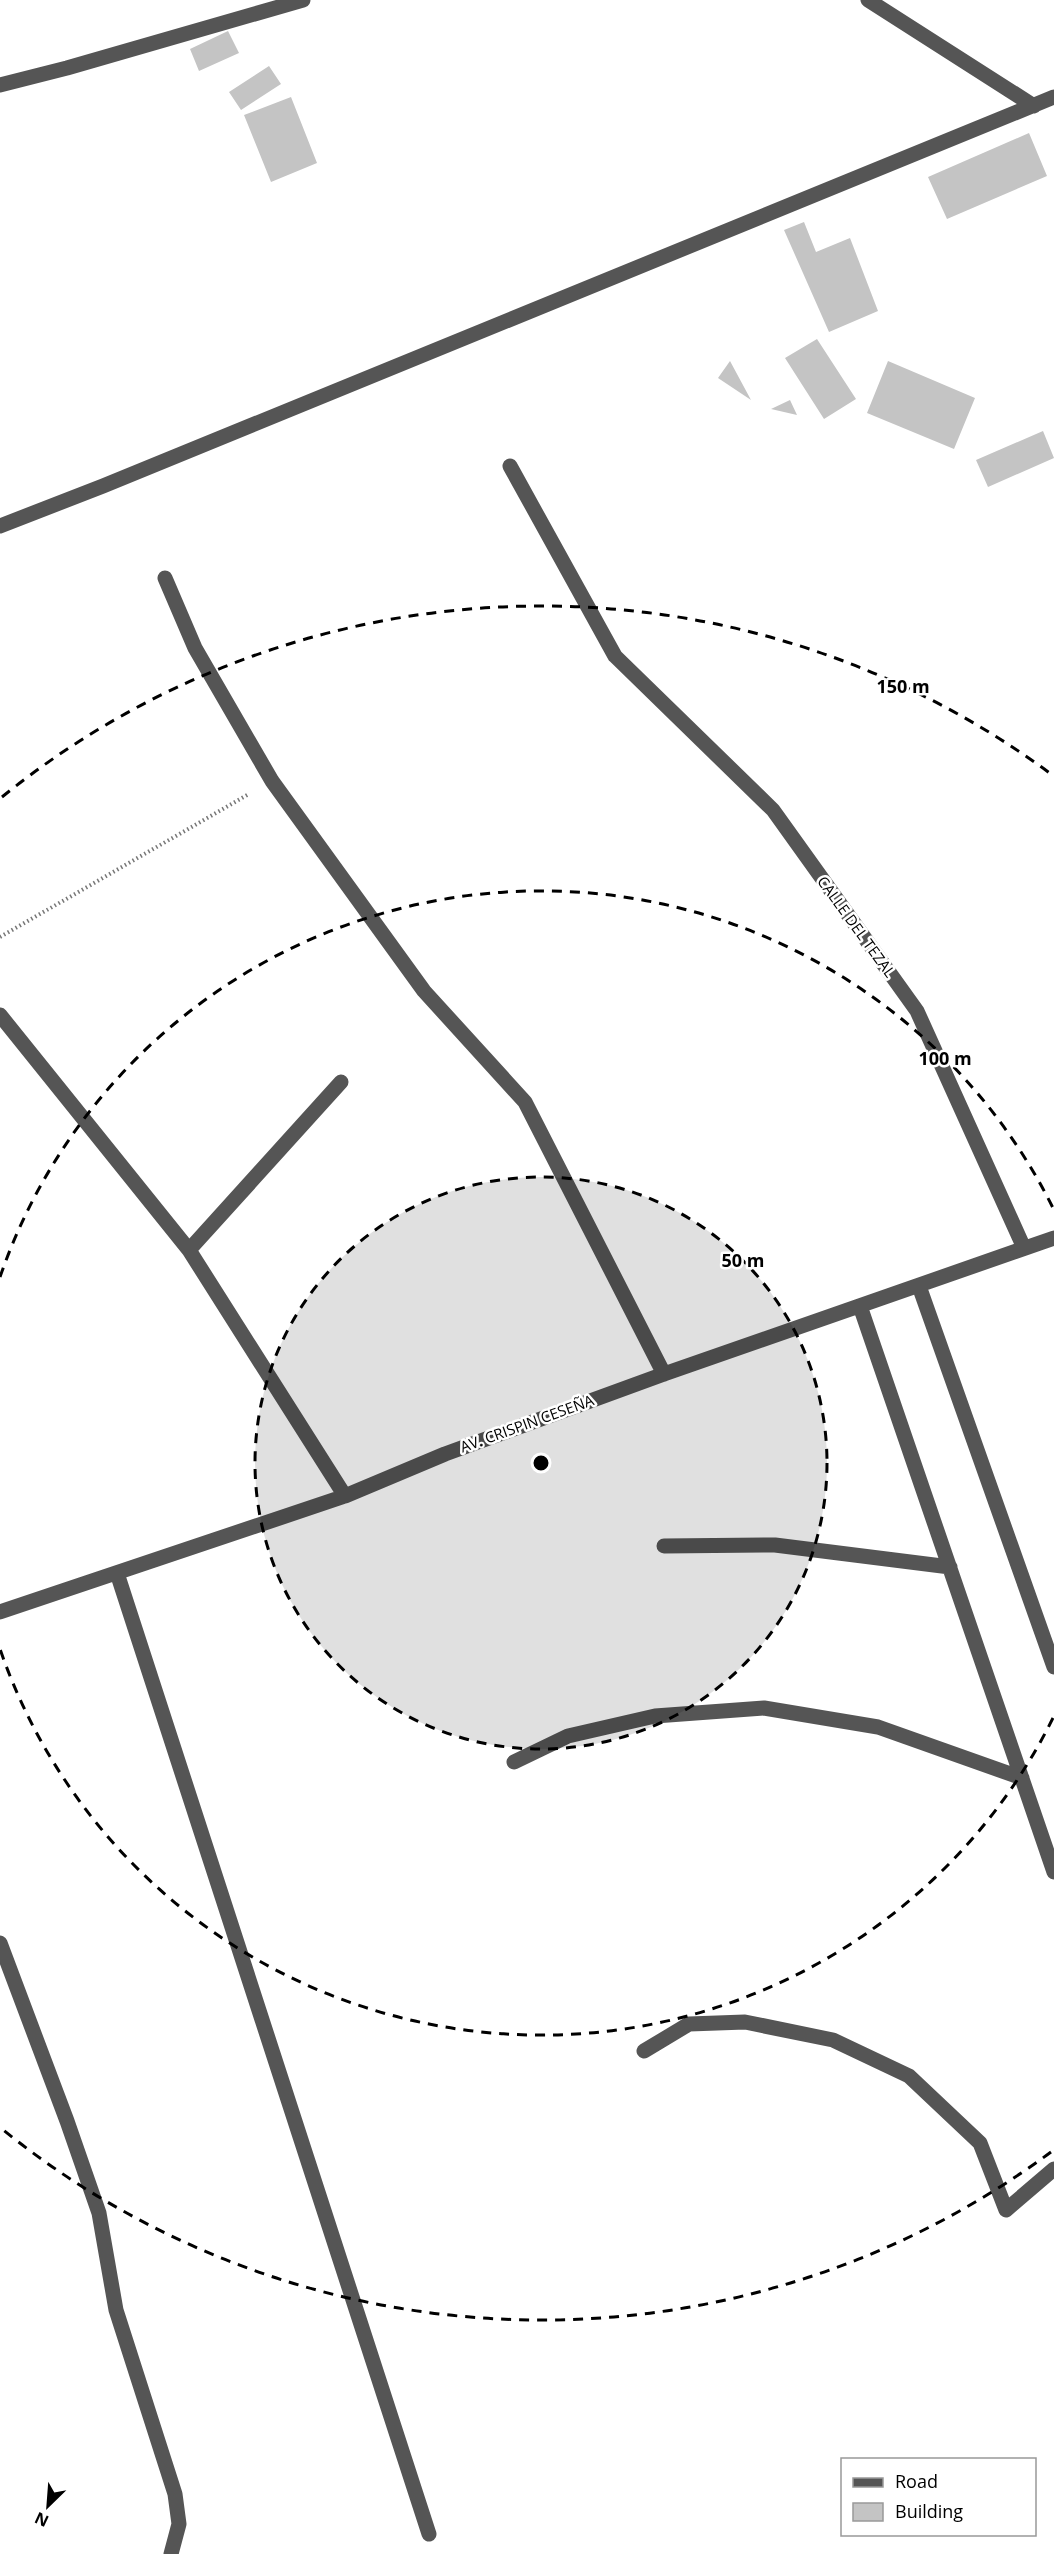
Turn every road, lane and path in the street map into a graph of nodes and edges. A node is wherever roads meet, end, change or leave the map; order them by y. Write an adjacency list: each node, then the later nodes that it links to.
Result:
1 (303, 0): 3 (street)
2 (868, 0): 5 (street)
3 (0, 85)
4 (1054, 97): 5 (street)
5 (1034, 106): 7 (street)
6 (510, 466): 14 (street, CALLE DEL TEZAL)
7 (0, 526)
8 (165, 578): 9 (street)
9 (272, 781): 10 (path); 18 (street)
10 (0, 937)
11 (0, 1015): 15 (street)
12 (341, 1082): 15 (street)
13 (1054, 1238): 14 (street, AV. CRISPIN CESEÑA)
14 (1024, 1248): 16 (street, AV. CRISPIN CESEÑA)
15 (189, 1250): 19 (street)
16 (919, 1286): 17 (street, AV. CRISPIN CESEÑA); 24 (street)
17 (860, 1306): 18 (street, AV. CRISPIN CESEÑA); 21 (street)
18 (664, 1374): 19 (street, AV. CRISPIN CESEÑA)
19 (345, 1496): 22 (street, AV. CRISPIN CESEÑA)
20 (664, 1546): 21 (street)
21 (950, 1567): 26 (street)
22 (117, 1573): 23 (street, AV. CRISPIN CESEÑA); 31 (street)
23 (0, 1612)
24 (1054, 1667)
25 (514, 1762): 26 (street)
26 (1022, 1778): 27 (street)
27 (1054, 1872)
28 (0, 1943): 32 (street)
29 (644, 2050): 30 (street)
30 (1054, 2169)
31 (429, 2534)
32 (171, 2554)

